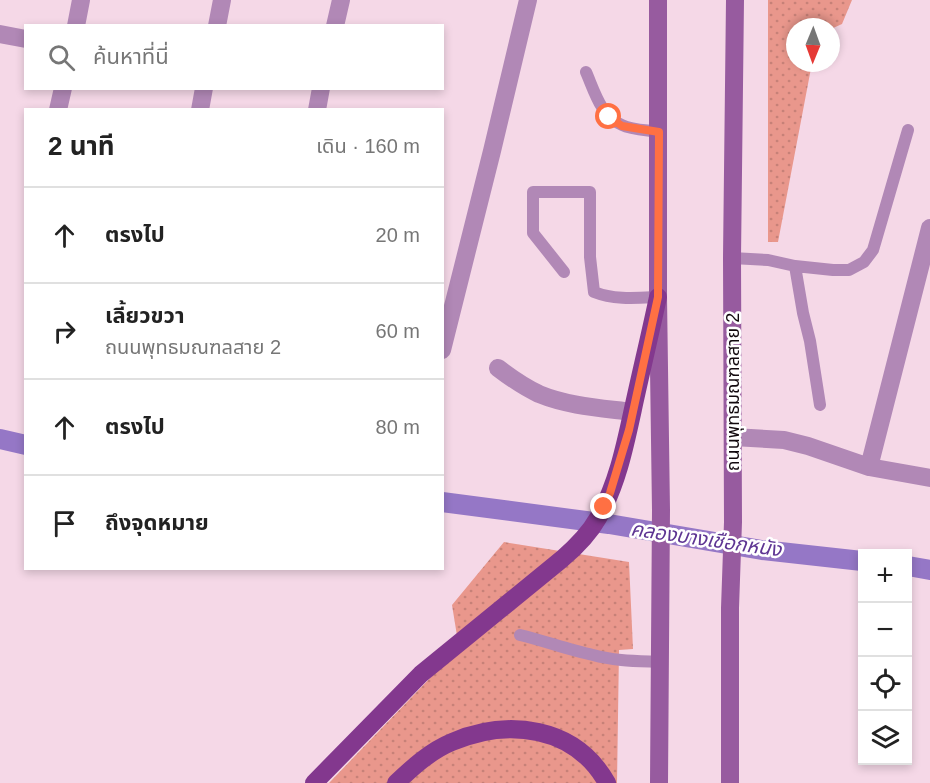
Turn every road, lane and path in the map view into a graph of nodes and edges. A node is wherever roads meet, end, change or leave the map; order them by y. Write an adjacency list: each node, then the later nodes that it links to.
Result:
1 (81, 0): 7 (street)
2 (222, 0): 8 (street)
3 (341, 0): 9 (street)
4 (528, 0): 26 (street)
5 (658, 0): 20 (main road)
6 (735, 0): 22 (main road, ถนนพุทธมณฑลสาย 2)
7 (76, 24)
8 (217, 24)
9 (335, 24)
10 (0, 34): 11 (street)
11 (24, 39)
12 (586, 72): 20 (lane)
13 (63, 90): 16 (street)
14 (204, 90): 17 (street)
15 (321, 90): 18 (street)
16 (58, 108)
17 (200, 108)
18 (317, 108)
19 (908, 130): 23 (lane)
20 (659, 132): 25 (main road)
21 (930, 228): 31 (street)
22 (732, 258): 23 (lane); 30 (main road, ถนนพุทธมณฑลสาย 2)
23 (795, 266): 28 (lane)
24 (564, 272): 25 (lane)
25 (658, 297): 29 (main road); 34 (main road)
26 (444, 342)
27 (498, 368): 29 (street)
28 (820, 405)
29 (632, 412): 35 (main road)
30 (733, 437): 31 (street); 39 (main road, ถนนพุทธมณฑลสาย 2)
31 (869, 467): 32 (street)
32 (930, 478)
33 (520, 635): 34 (lane)
34 (659, 662): 38 (main road)
35 (314, 783)
36 (396, 783): 37 (main road)
37 (607, 783)
38 (659, 783)
39 (730, 783)

